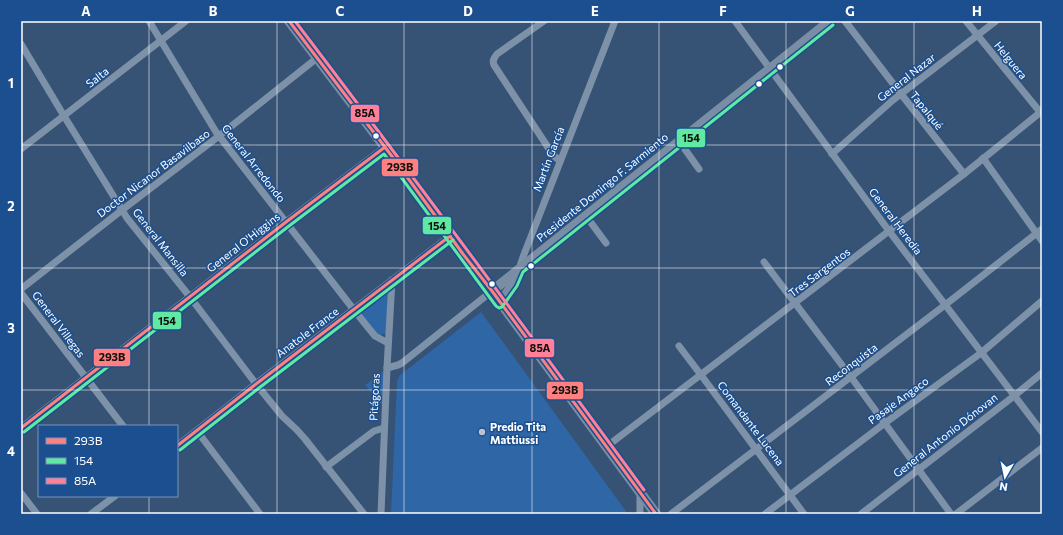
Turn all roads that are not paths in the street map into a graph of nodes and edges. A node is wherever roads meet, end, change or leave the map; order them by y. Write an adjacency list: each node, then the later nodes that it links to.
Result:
1 (149, 21): 12 (street, General Arredondo)
2 (186, 21): 12 (street, Salta)
3 (290, 21): 14 (main road)
4 (544, 21): 25 (street)
5 (615, 21): 25 (street, Martín García)
6 (735, 21): 15 (street, General Heredia)
7 (830, 21): 15 (main road, Presidente Domingo F. Sarmiento)
8 (845, 21): 16 (street, Tapalqué)
9 (966, 21): 11 (street, Helguera)
10 (996, 21): 11 (street, General Nazar)
11 (977, 36): 16 (street, General Nazar); 17 (street, Helguera)
12 (161, 41): 18 (street, Salta); 19 (street, General Arredondo)
13 (21, 44): 18 (street, General Mansilla)
14 (317, 58): 19 (street, Doctor Nicanor Basavilbaso); 21 (main road)
15 (769, 69): 20 (main road, Presidente Domingo F. Sarmiento); 23 (street, General Heredia)
16 (901, 94): 23 (street, General Nazar); 27 (street, Tapalqué)
17 (1041, 112): 24 (street, Tres Sargentos)
18 (64, 116): 22 (street, Salta); 28 (street, General Mansilla)
19 (219, 136): 28 (street, Doctor Nicanor Basavilbaso); 30 (street, General Arredondo)
20 (679, 141): 26 (street); 29 (main road, Presidente Domingo F. Sarmiento)
21 (385, 147): 30 (street, General O'Higgins); 33 (main road)
22 (21, 149)
23 (832, 154): 31 (street, General Heredia)
24 (983, 158): 27 (street, Tres Sargentos); 32 (street)
25 (560, 161): 37 (street, Martín García)
26 (699, 168)
27 (964, 174): 31 (street, Tres Sargentos)
28 (122, 210): 39 (street, Doctor Nicanor Basavilbaso); 42 (street, General Mansilla)
29 (586, 216): 35 (street); 37 (main road, Presidente Domingo F. Sarmiento)
30 (286, 222): 42 (street, General O'Higgins); 47 (street, General Arredondo)
31 (889, 231): 45 (street, Tres Sargentos); 46 (street, General Heredia)
32 (1039, 231): 34 (street); 46 (street, Reconquista)
33 (450, 236): 38 (street, Anatole France); 40 (main road)
34 (1042, 241)
35 (606, 243)
36 (764, 262): 45 (street)
37 (519, 269): 40 (main road, Presidente Domingo F. Sarmiento); 44 (main road, Martín García)
38 (392, 280): 47 (street, Anatole France); 48 (street, Pitágoras)
39 (21, 289)
40 (490, 292): 44 (main road); 51 (street, Presidente Domingo F. Sarmiento)
41 (21, 293): 55 (street, General Villegas)
42 (190, 297): 55 (street, General O'Higgins); 56 (street, General Mansilla)
43 (1042, 301): 50 (street, Pasaje Angaco)
44 (500, 303): 65 (main road)
45 (795, 303): 53 (street, Tres Sargentos); 54 (street)
46 (946, 305): 50 (street, General Heredia); 54 (street, Reconquista)
47 (354, 310): 48 (street, General Arredondo); 56 (street, Anatole France)
48 (388, 343): 51 (street, Pitágoras)
49 (678, 346): 53 (street, Comandante Lucena)
50 (981, 353): 57 (street, General Heredia); 58 (street, Pasaje Angaco)
51 (387, 368): 61 (street, Pitágoras)
52 (1042, 373): 57 (street, General Antonio Dónovan)
53 (701, 375): 65 (street, Tres Sargentos); 67 (street, Comandante Lucena)
54 (851, 377): 58 (street); 67 (street, Reconquista)
55 (86, 378): 59 (street, General Villegas); 60 (street, General O'Higgins)
56 (256, 384): 62 (street, Anatole France); 68 (street, General Mansilla)
57 (1014, 396): 63 (street, General Heredia); 69 (street, General Antonio Dónovan)
58 (885, 423): 69 (street); 72 (street, Pasaje Angaco)
59 (122, 425)
60 (21, 428)
61 (384, 428): 68 (street); 78 (street, Pitágoras)
62 (197, 431): 64 (street, Anatole France); 76 (street)
63 (1042, 432)
64 (178, 445)
65 (606, 447): 70 (main road)
66 (1042, 448): 86 (street)
67 (756, 449): 72 (street, Comandante Lucena); 81 (street, Reconquista)
68 (326, 467): 77 (street, General Mansilla)
69 (919, 470): 84 (street, General Antonio Dónovan); 85 (street)
70 (640, 493): 79 (street); 80 (main road)
71 (21, 494): 74 (street)
72 (790, 495): 82 (street, Pasaje Angaco); 83 (street, Comandante Lucena)
73 (114, 497): 75 (street)
74 (37, 514)
75 (91, 514)
76 (260, 514)
77 (364, 514)
78 (381, 514)
79 (640, 514)
80 (656, 514)
81 (671, 514)
82 (765, 514)
83 (804, 514)
84 (861, 514)
85 (951, 514)
86 (956, 514)

